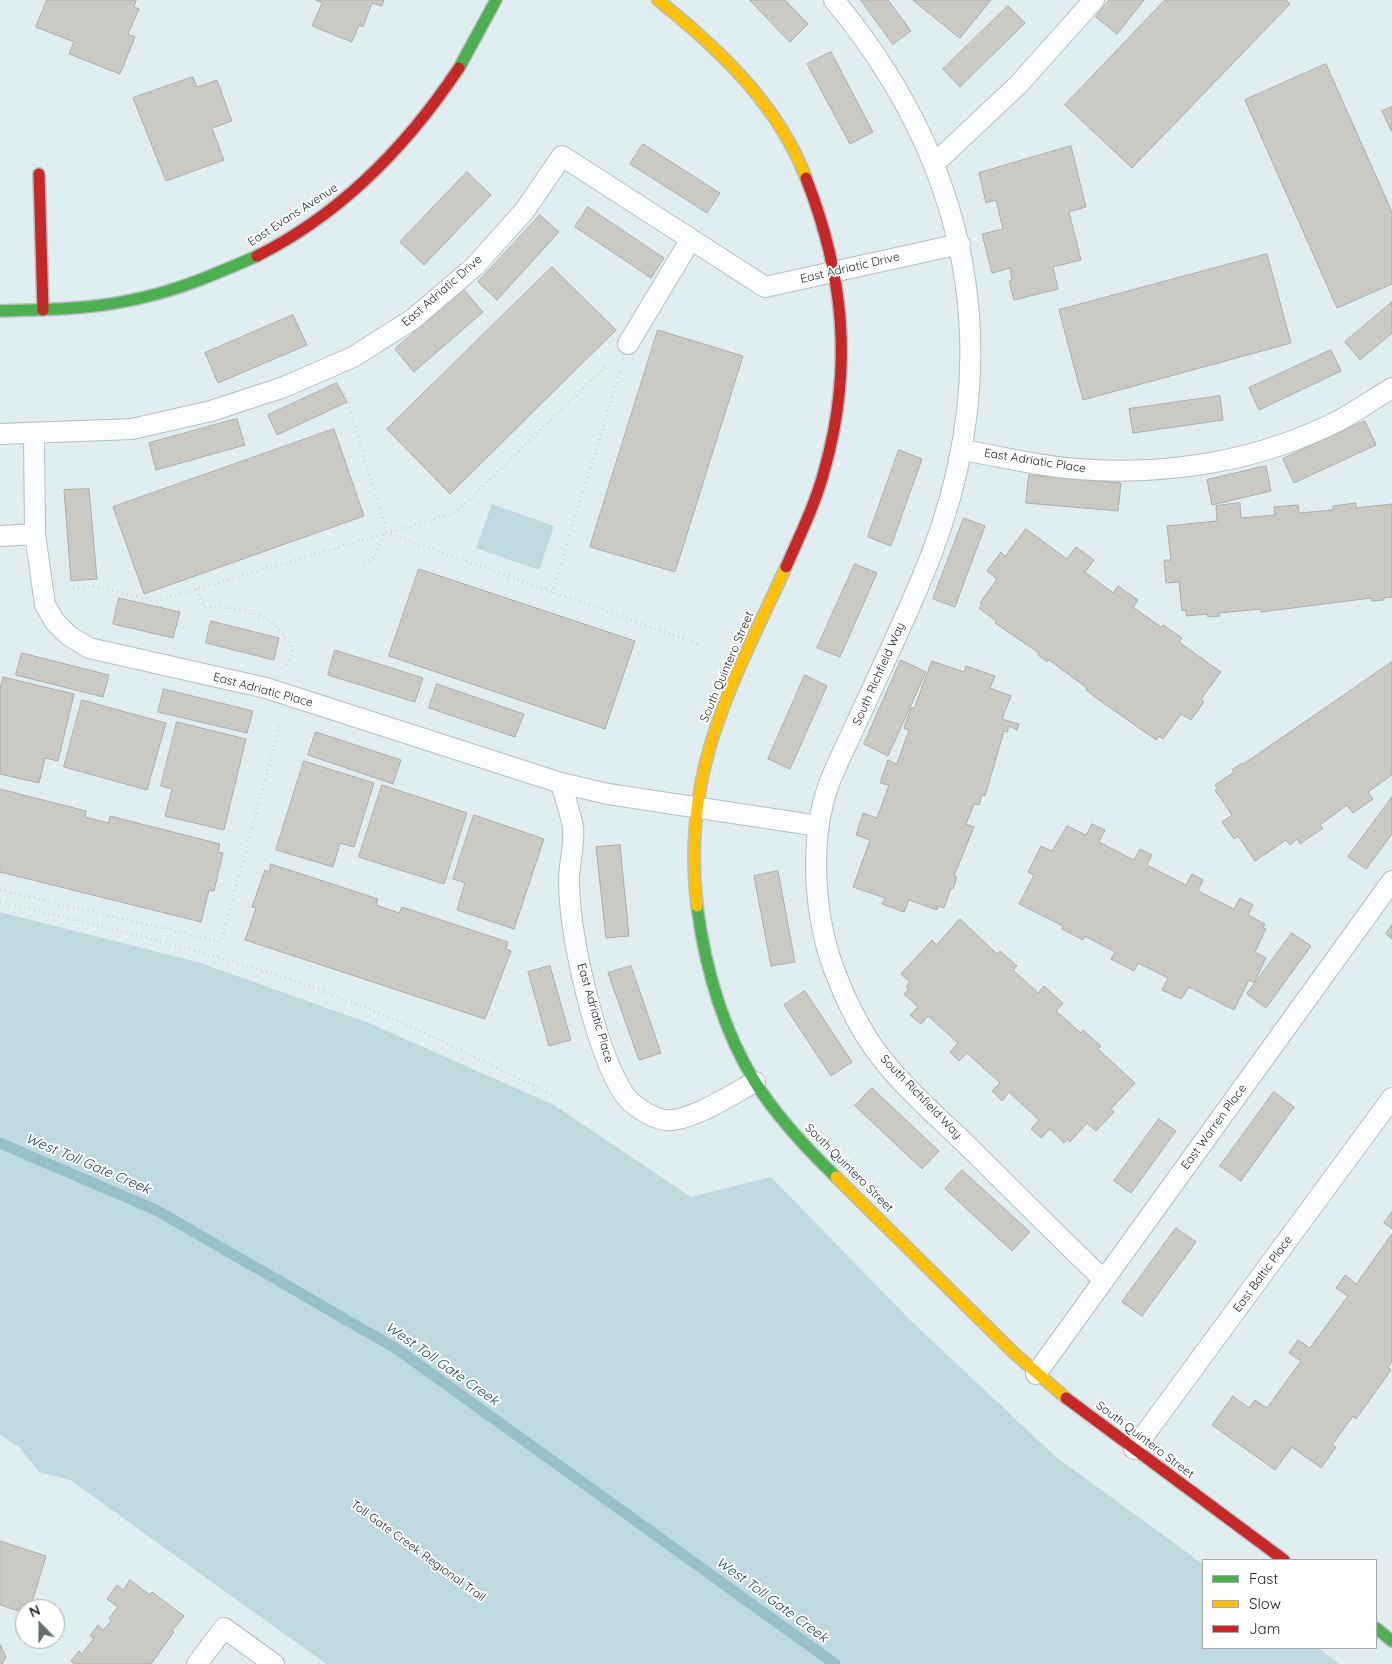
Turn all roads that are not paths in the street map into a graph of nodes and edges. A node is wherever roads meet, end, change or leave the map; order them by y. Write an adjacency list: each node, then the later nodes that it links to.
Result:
1 (496, 0): 10 (street, East Evans Avenue)
2 (658, 0): 9 (street, South Quintero Street)
3 (834, 0): 5 (lane, South Richfield Way)
4 (1094, 0): 5 (lane)
5 (934, 164): 8 (lane, South Richfield Way)
6 (39, 174): 10 (street)
7 (691, 239): 9 (lane, East Adriatic Drive); 12 (lane); 14 (lane, East Adriatic Drive)
8 (960, 244): 9 (lane, East Adriatic Drive); 16 (lane, South Richfield Way)
9 (836, 271): 20 (street, South Quintero Street)
10 (43, 310): 11 (street, East Evans Avenue)
11 (0, 311)
12 (628, 344)
13 (1392, 388): 16 (lane, East Adriatic Place)
14 (34, 432): 15 (lane, East Adriatic Drive); 17 (lane)
15 (0, 434)
16 (962, 450): 21 (lane, South Richfield Way)
17 (36, 534): 18 (lane); 19 (lane, East Adriatic Place)
18 (0, 536)
19 (561, 783): 20 (lane, East Adriatic Place); 23 (lane, East Adriatic Place)
20 (698, 807): 21 (lane, East Adriatic Place); 23 (street, South Quintero Street)
21 (819, 826): 25 (lane, South Richfield Way)
22 (1392, 881): 25 (lane, East Warren Place)
23 (755, 1082): 26 (street, South Quintero Street)
24 (1392, 1098): 27 (lane, East Baltic Place)
25 (1104, 1280): 26 (lane, East Warren Place)
26 (1036, 1374): 27 (street, South Quintero Street)
27 (1134, 1449): 28 (street, South Quintero Street)
28 (1283, 1559)
29 (1377, 1629): 30 (street)
30 (1392, 1640)
31 (197, 1664): 32 (lane)
32 (274, 1664)

